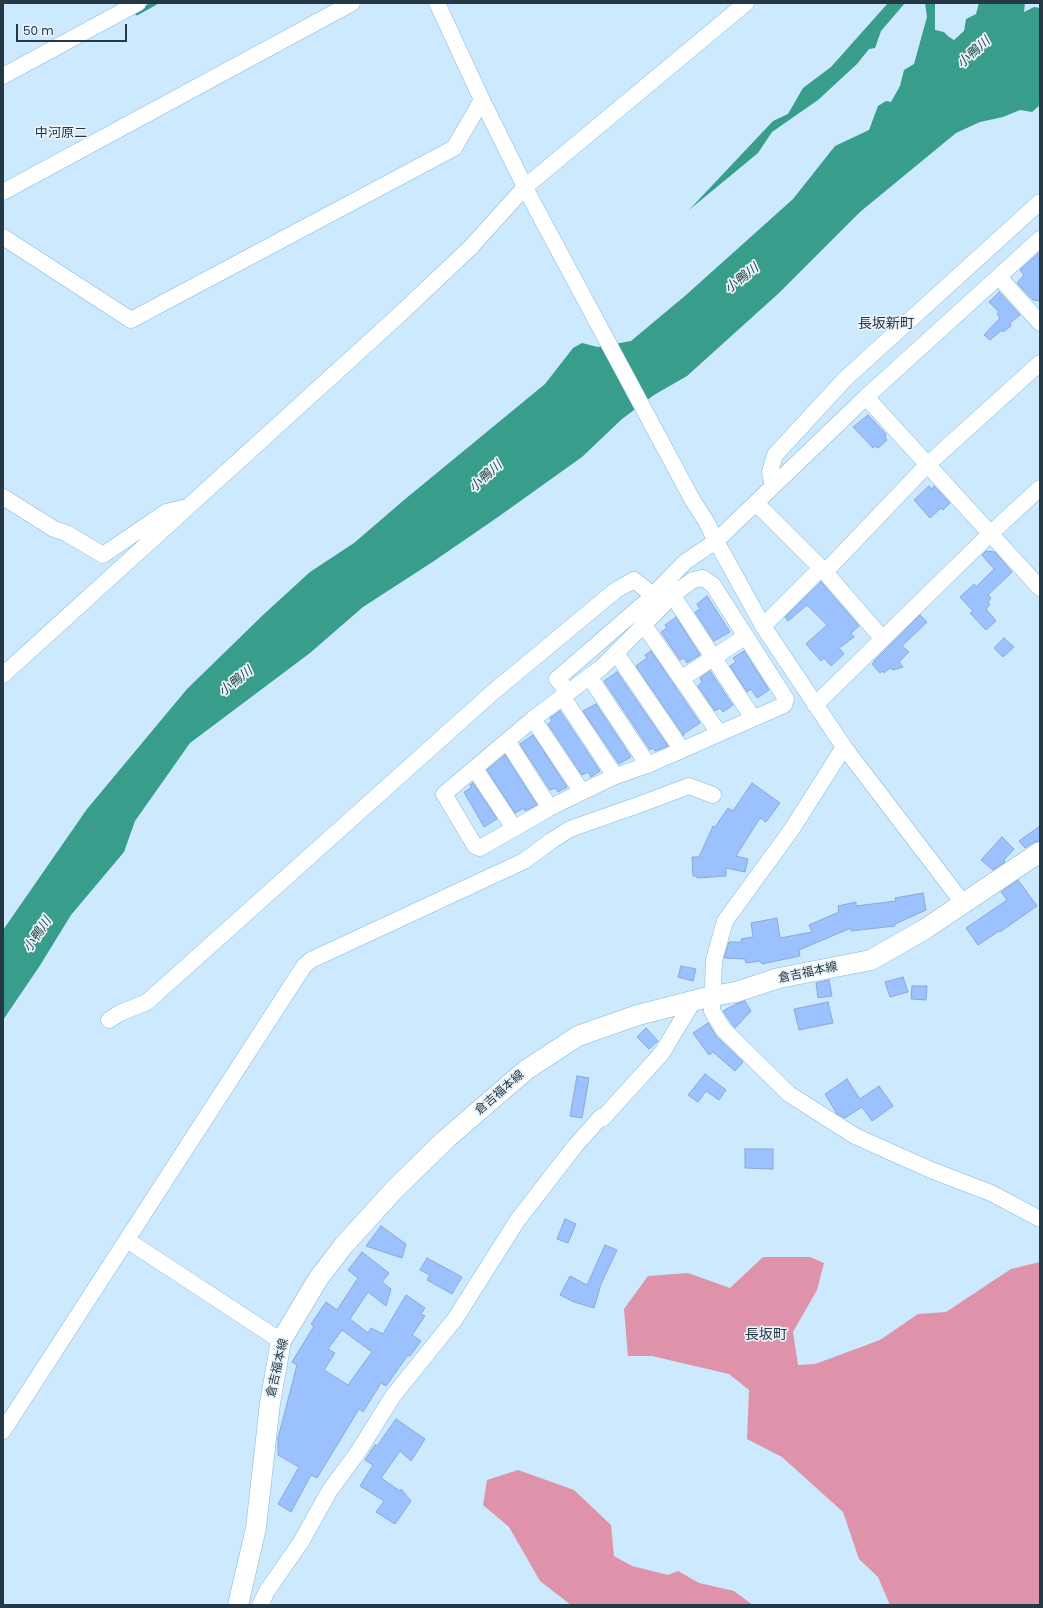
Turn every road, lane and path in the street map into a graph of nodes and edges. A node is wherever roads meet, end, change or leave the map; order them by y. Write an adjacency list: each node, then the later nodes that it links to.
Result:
1 (138, 3): 5 (street)
2 (352, 3): 7 (street)
3 (437, 3): 6 (street)
4 (746, 3): 8 (street)
5 (3, 76)
6 (482, 100): 8 (street); 10 (street)
7 (3, 192)
8 (528, 193): 21 (street); 23 (street)
9 (1040, 202): 17 (street)
10 (3, 237)
11 (1040, 239): 12 (street)
12 (999, 277): 13 (street); 15 (street)
13 (1040, 323)
14 (1040, 363): 16 (street)
15 (866, 397): 16 (street); 17 (street)
16 (928, 465): 22 (street); 24 (street)
17 (773, 486): 20 (street)
18 (1040, 488): 22 (street)
19 (3, 497): 21 (street)
20 (756, 503): 23 (street); 24 (street)
21 (187, 508): 34 (street)
22 (990, 534): 25 (street); 31 (street)
23 (716, 541): 26 (street); 29 (street)
24 (823, 570): 29 (street); 31 (street)
25 (1040, 588)
26 (653, 595): 37 (street); 56 (street)
27 (672, 596): 28 (street); 30 (street); 33 (street)
28 (644, 625): 32 (street); 36 (street)
29 (763, 626): 38 (street)
30 (746, 636): 33 (street); 39 (street)
31 (882, 638): 38 (street)
32 (616, 653): 35 (street); 44 (street)
33 (713, 657): 36 (street); 39 (street)
34 (3, 675)
35 (589, 676): 37 (street); 45 (street)
36 (681, 679): 41 (street)
37 (565, 694): 40 (street); 47 (street)
38 (815, 705): 43 (street)
39 (753, 718): 41 (street)
40 (533, 719): 42 (street); 48 (street)
41 (719, 733): 44 (street)
42 (507, 741): 46 (street); 50 (street)
43 (844, 747): 53 (street); 54 (street)
44 (682, 750): 45 (street)
45 (648, 765): 47 (street)
46 (475, 769): 51 (street); 51 (street)
47 (615, 776): 48 (street)
48 (582, 792): 50 (street)
49 (713, 795): 58 (street)
50 (550, 808): 51 (street)
51 (514, 828)
52 (1040, 852): 53 (main road, 倉吉福本線)
53 (963, 903): 54 (main road, 倉吉福本線)
54 (712, 996): 55 (main road, 倉吉福本線); 57 (street)
55 (692, 1003): 59 (main road, 倉吉福本線); 62 (street)
56 (109, 1020)
57 (1040, 1219)
58 (127, 1240): 59 (street); 60 (street)
59 (281, 1341): 61 (main road, 倉吉福本線)
60 (3, 1431)
61 (238, 1605)
62 (260, 1605)

